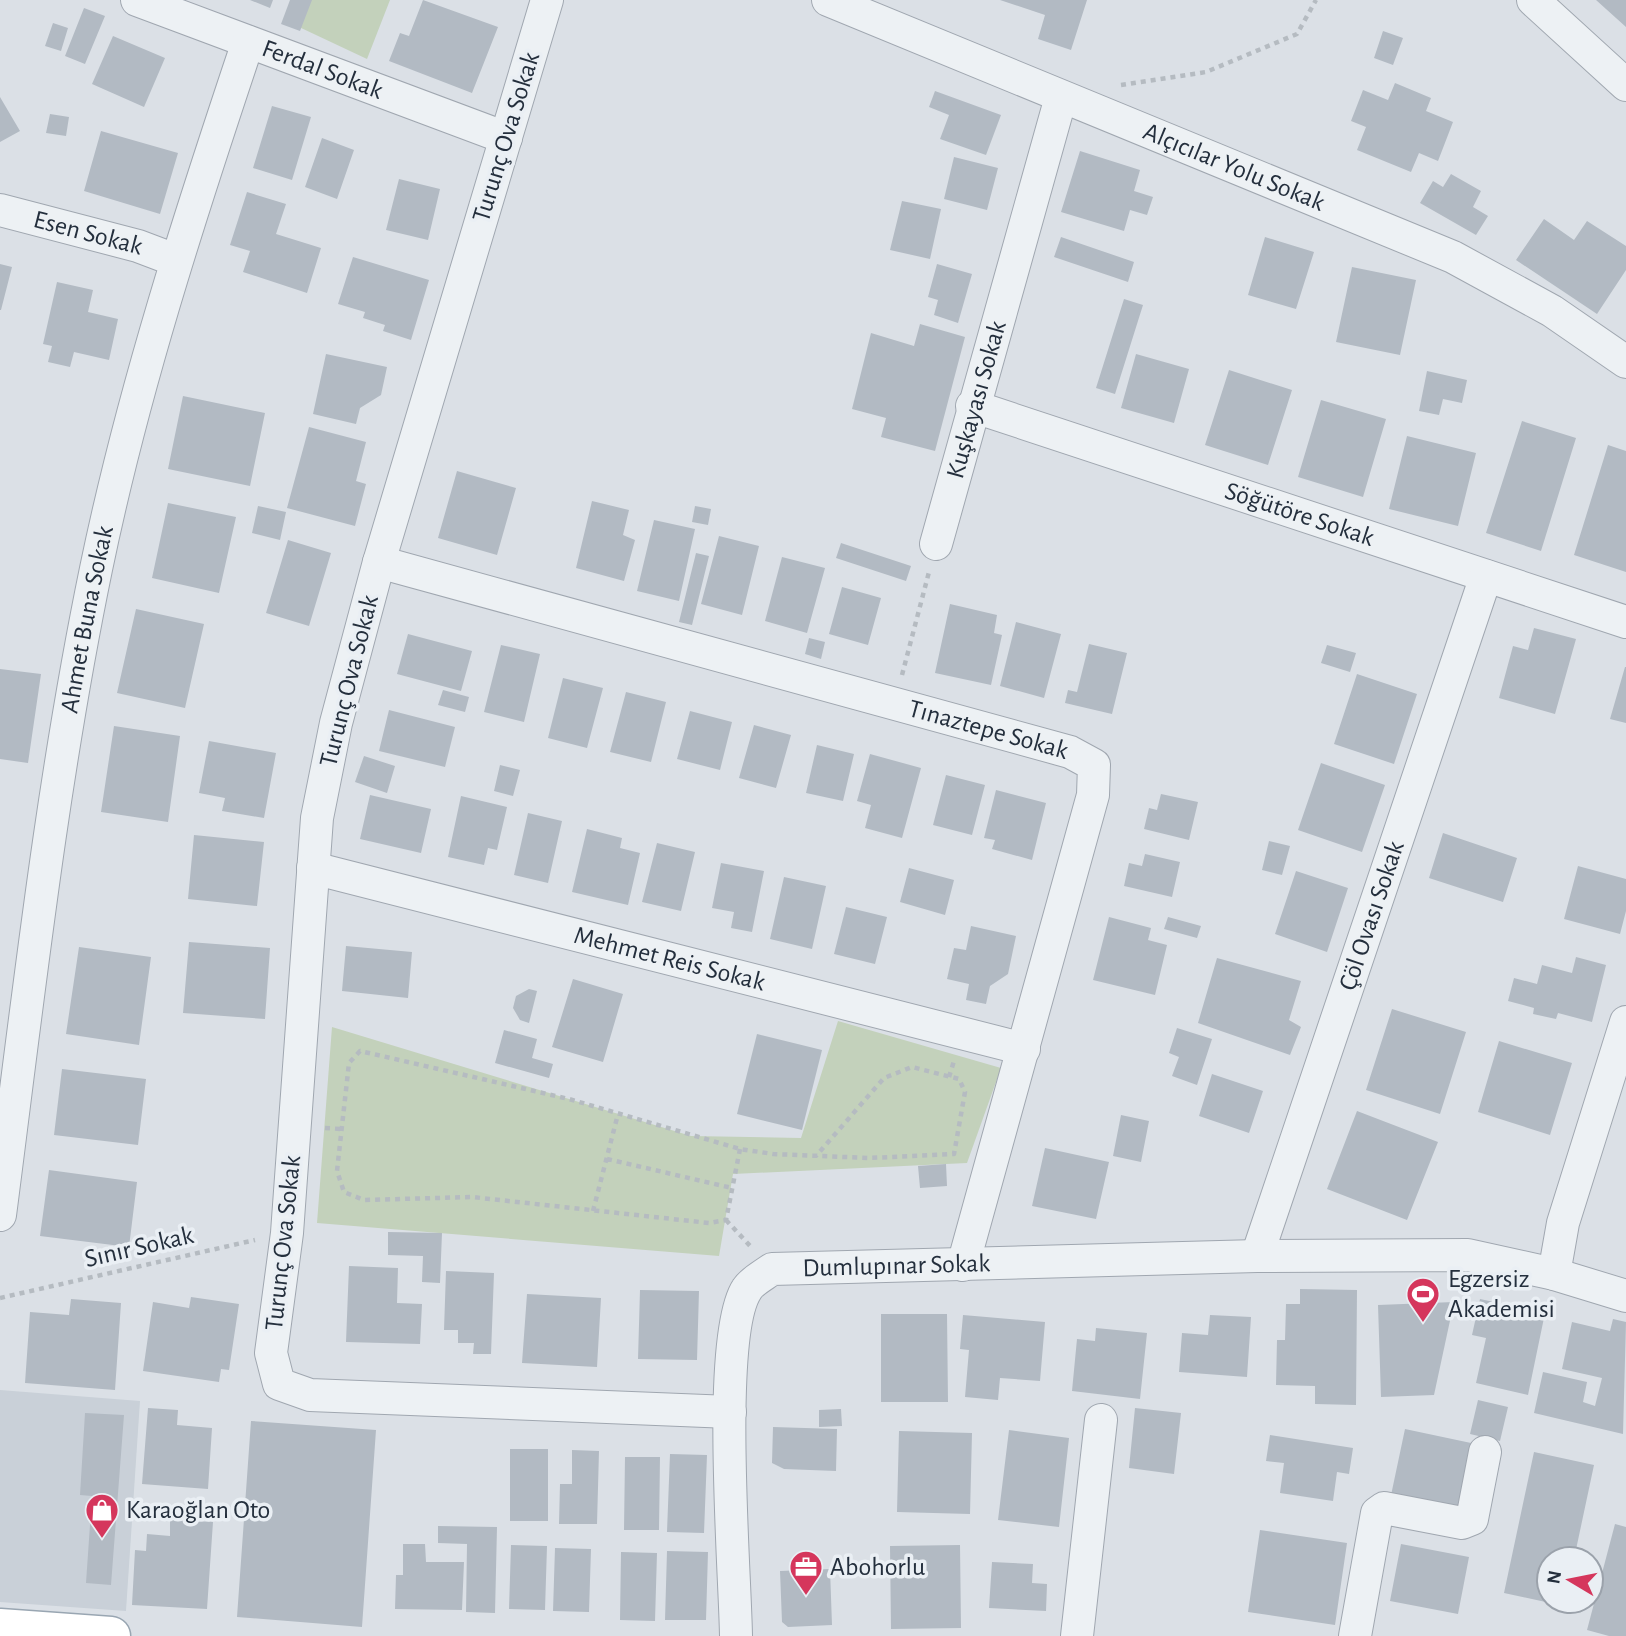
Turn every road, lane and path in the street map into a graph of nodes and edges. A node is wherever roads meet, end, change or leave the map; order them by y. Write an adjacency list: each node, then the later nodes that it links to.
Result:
1 (137, 0): 7 (street, Ferdal Sokak)
2 (547, 0): 10 (street, Turunç Ova Sokak)
3 (828, 0): 6 (street, Alçıcılar Yolu Sokak)
4 (1316, 0): 9 (path)
5 (1533, 0): 8 (street)
6 (865, 6): 9 (street, Alçıcılar Yolu Sokak)
7 (248, 41): 10 (street, Ferdal Sokak); 12 (street, Ahmet Buna Sokak)
8 (1626, 85)
9 (1061, 97): 13 (street, Alçıcılar Yolu Sokak); 14 (street, Kuşkayası Sokak)
10 (506, 138): 16 (street, Turunç Ova Sokak)
11 (0, 210): 12 (street, Esen Sokak)
12 (175, 260): 29 (street, Ahmet Buna Sokak)
13 (1626, 362)
14 (972, 406): 15 (street, Kuşkayası Sokak); 17 (street, Söğütöre Sokak)
15 (936, 544): 19 (path)
16 (379, 562): 19 (street, Tınaztepe Sokak); 20 (street, Turunç Ova Sokak)
17 (1486, 576): 18 (street, Söğütöre Sokak); 31 (street, Çöl Ovası Sokak)
18 (1626, 622)
19 (895, 703): 22 (street, Tınaztepe Sokak)
20 (313, 868): 22 (street, Mehmet Reis Sokak); 30 (street, Turunç Ova Sokak)
21 (1626, 1021): 33 (street)
22 (1024, 1049): 32 (street, Tınaztepe Sokak)
23 (618, 1114): 24 (path); 26 (path); 28 (path)
24 (740, 1149): 25 (path); 27 (path)
25 (816, 1156): 25 (path)
26 (607, 1159): 27 (path); 28 (path)
27 (732, 1188): 28 (path)
28 (593, 1211)
29 (0, 1215)
30 (287, 1233): 35 (path, Sınır Sokak); 36 (street, Turunç Ova Sokak)
31 (1256, 1256): 32 (street, Dumlupınar Sokak); 33 (street, Dumlupınar Sokak)
32 (963, 1265): 36 (street, Dumlupınar Sokak)
33 (1553, 1273): 34 (street, Dumlupınar Sokak)
34 (1626, 1296)
35 (0, 1298)
36 (730, 1412): 41 (street, Dumlupınar Sokak)
37 (1101, 1420): 42 (street)
38 (1485, 1452): 43 (street)
39 (0, 1628): 40 (main road)
40 (111, 1636)
41 (736, 1636)
42 (1077, 1636)
43 (1355, 1636)

